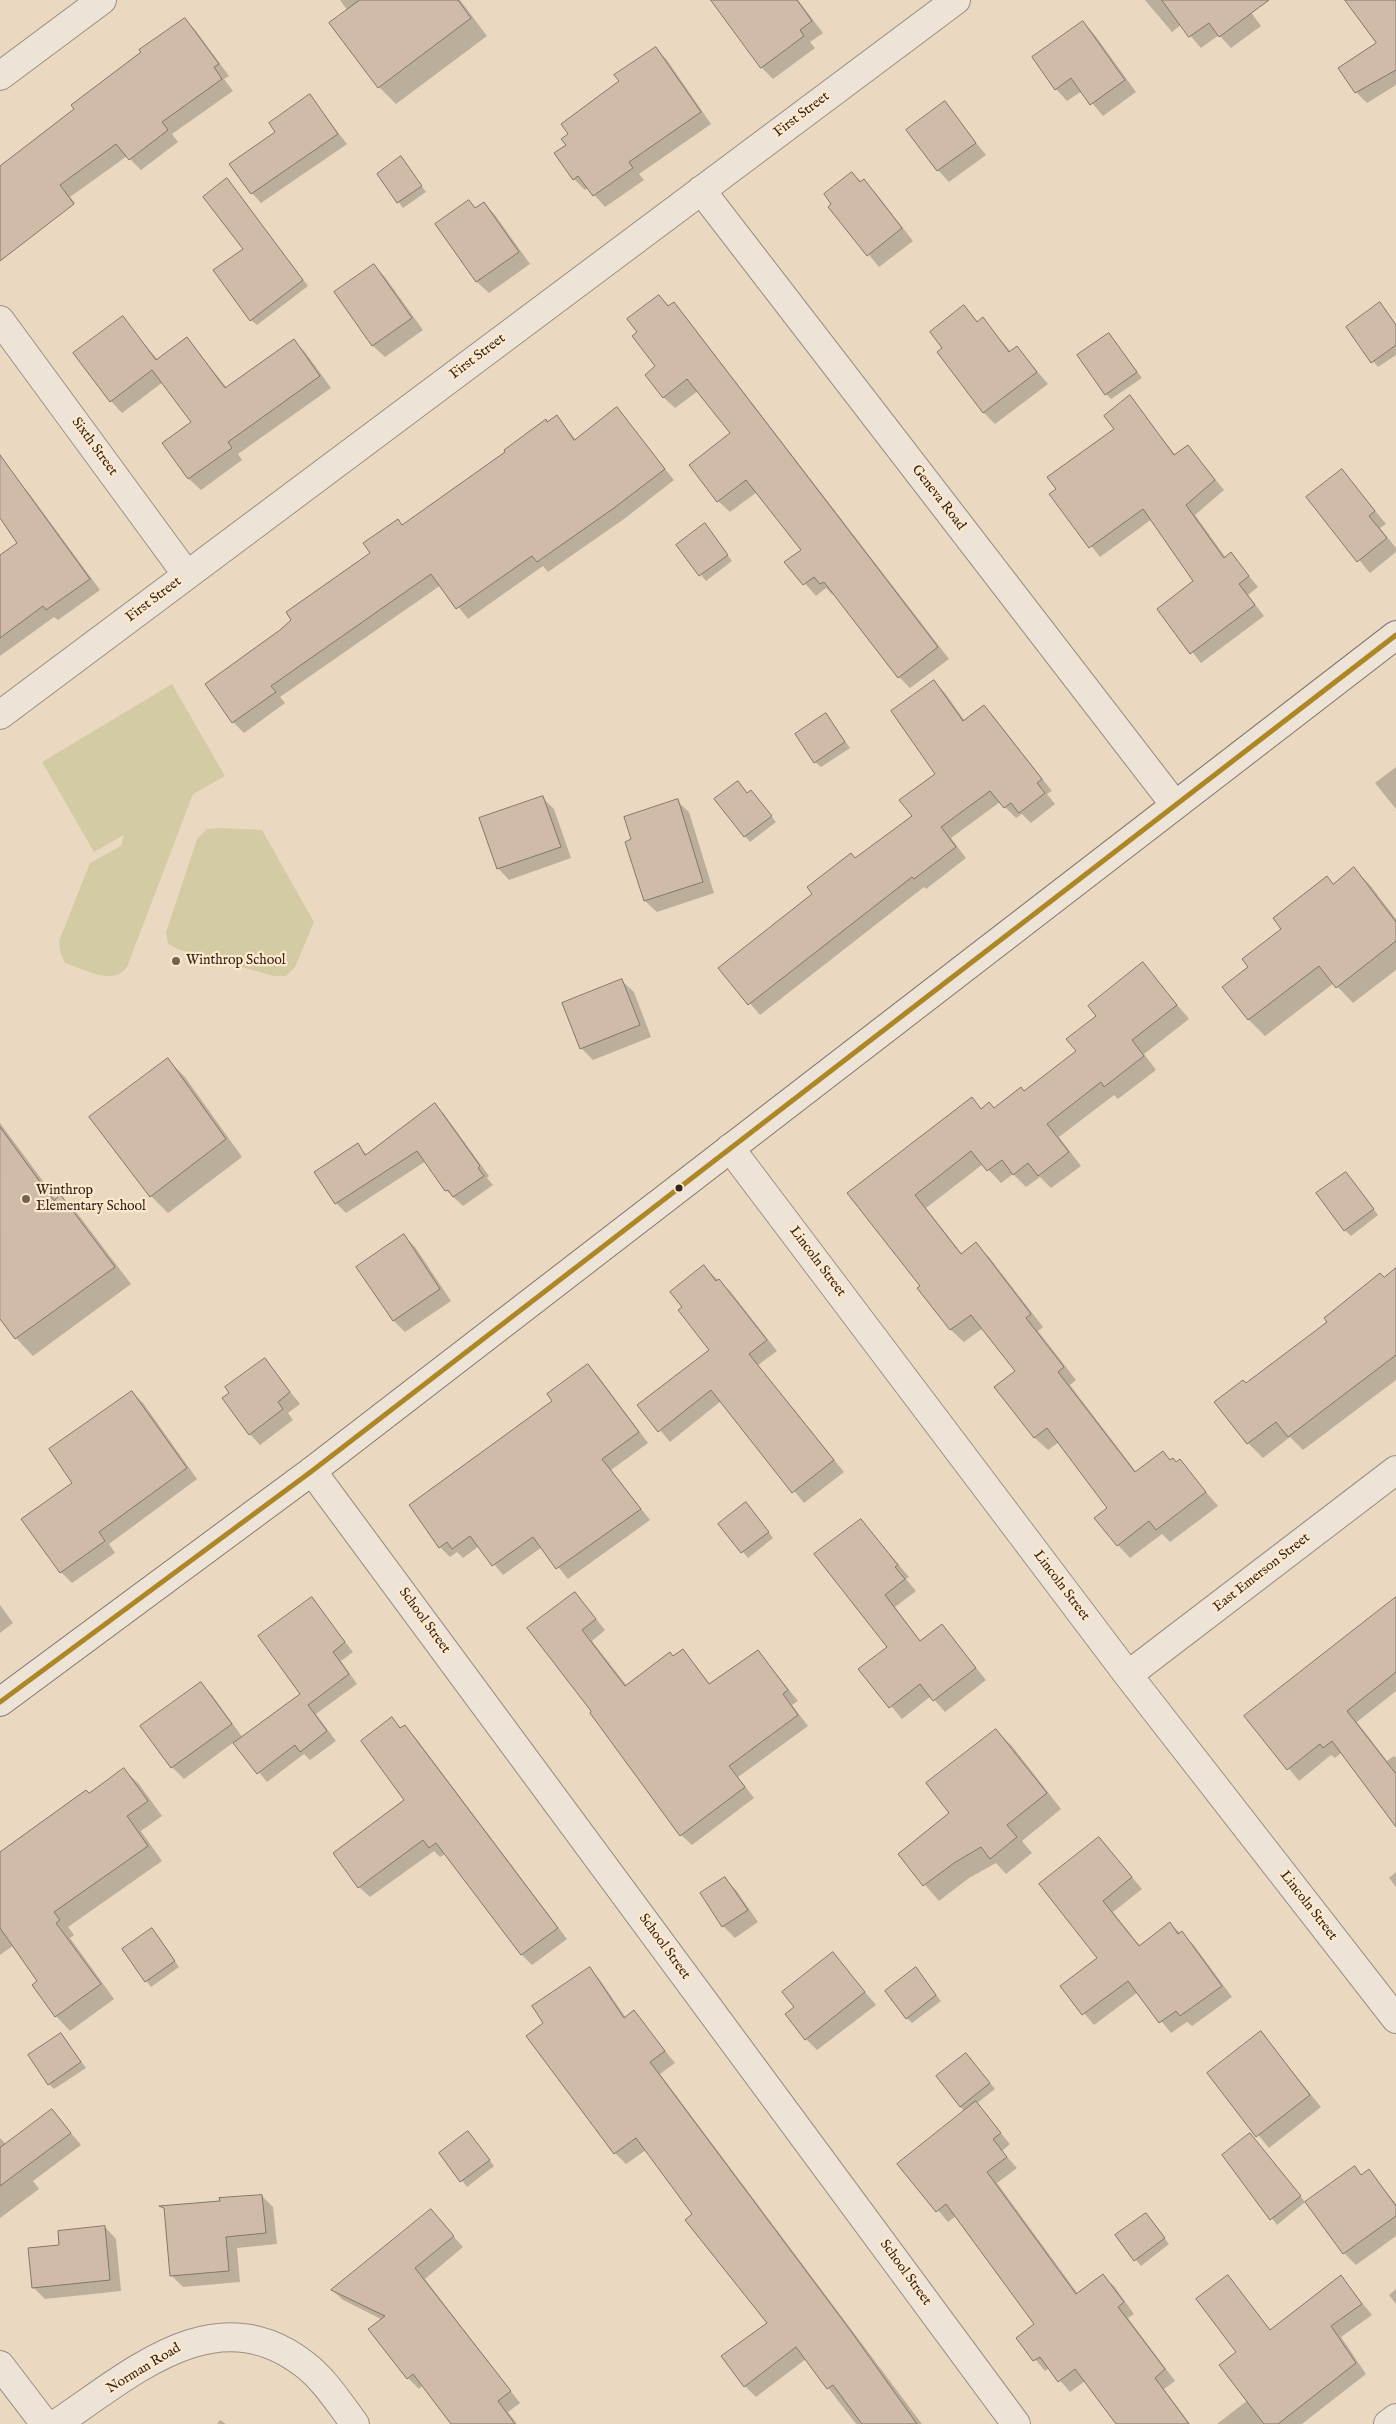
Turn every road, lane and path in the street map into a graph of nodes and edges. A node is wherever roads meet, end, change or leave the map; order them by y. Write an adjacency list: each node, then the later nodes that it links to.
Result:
1 (102, 0): 3 (street)
2 (956, 0): 4 (street, First Street)
3 (0, 76)
4 (700, 190): 6 (street, First Street); 9 (street, Geneva Road)
5 (0, 320): 6 (street, Sixth Street)
6 (187, 575): 8 (street, First Street)
7 (1396, 635): 9 (street)
8 (0, 715)
9 (1175, 805): 10 (street)
10 (730, 1148): 12 (street); 13 (street, Lincoln Street)
11 (1396, 1470): 13 (street, East Emerson Street)
12 (312, 1471): 14 (street); 21 (street, School Street)
13 (1128, 1676): 15 (street, Lincoln Street)
14 (0, 1702)
15 (1396, 2019)
16 (0, 2365): 18 (street)
17 (1396, 2418): 22 (street)
18 (45, 2424)
19 (56, 2424): 20 (street, Norman Road)
20 (355, 2424)
21 (1016, 2424)
22 (1388, 2424)

